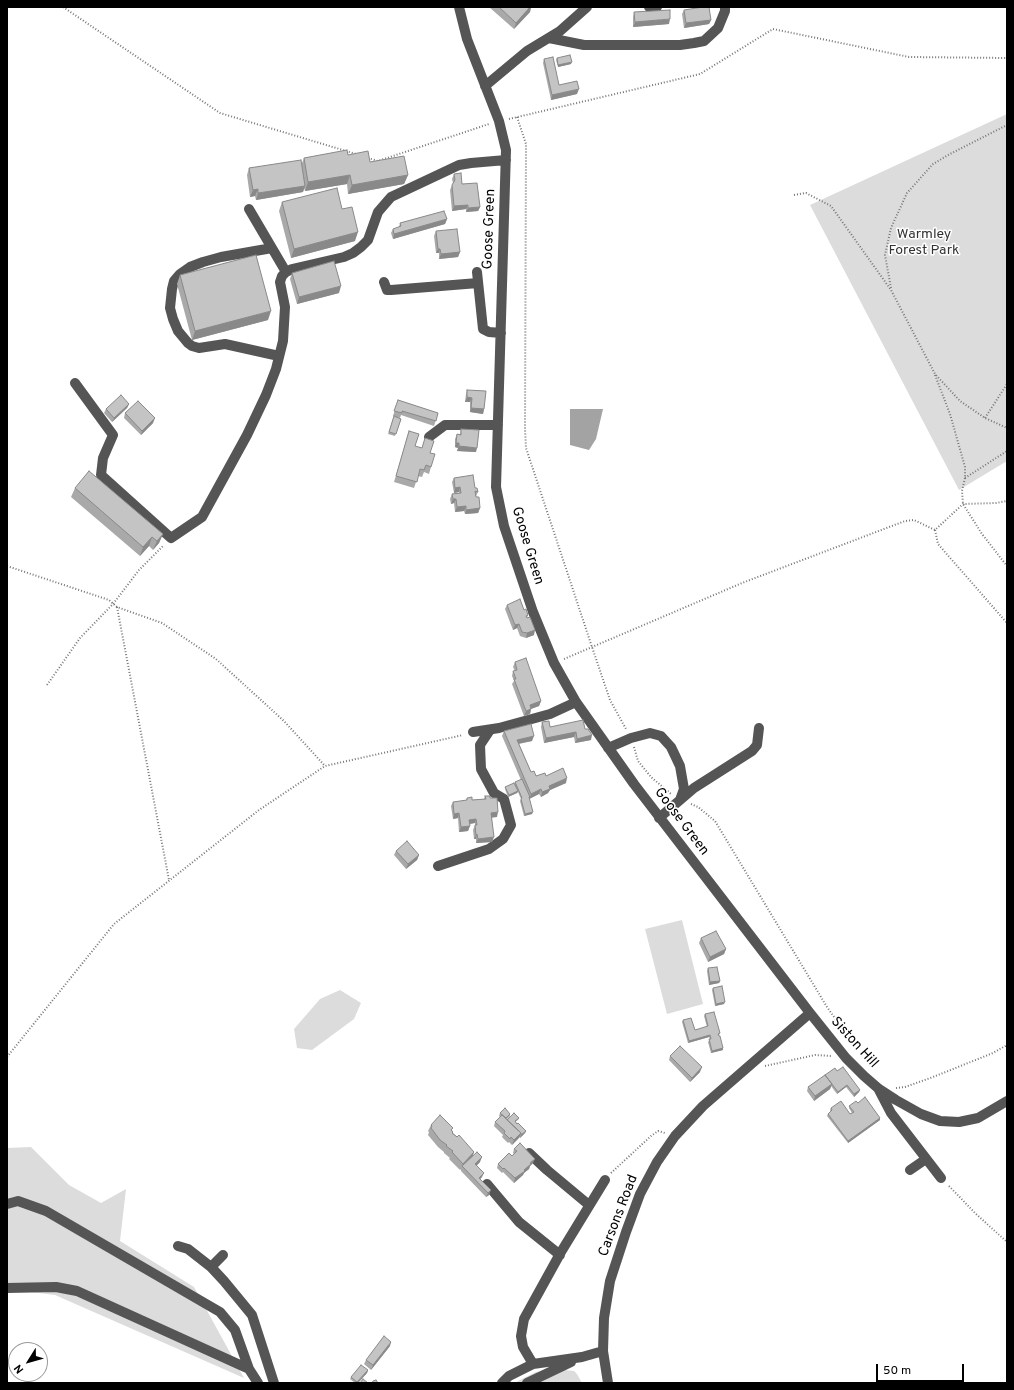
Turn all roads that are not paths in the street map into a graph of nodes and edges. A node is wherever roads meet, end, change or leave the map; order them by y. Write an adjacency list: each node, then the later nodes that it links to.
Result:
1 (459, 7): 7 (street, Goose Green)
2 (587, 7): 6 (street)
3 (649, 7): 4 (street)
4 (657, 7)
5 (725, 7): 6 (street)
6 (549, 38): 7 (street)
7 (485, 86): 8 (street, Goose Green)
8 (506, 160): 11 (street); 15 (street, Goose Green)
9 (249, 209): 10 (street)
10 (272, 248): 11 (street); 16 (street)
11 (286, 272): 16 (street)
12 (478, 272): 14 (street)
13 (384, 282): 14 (street)
14 (478, 283): 15 (street)
15 (500, 333): 18 (street, Goose Green)
16 (279, 356): 17 (street)
17 (75, 382)
18 (498, 425): 19 (street); 20 (street, Goose Green)
19 (429, 437)
20 (576, 702): 22 (street); 24 (street, Goose Green)
21 (759, 728): 25 (street)
22 (490, 730): 23 (street); 27 (street)
23 (473, 732)
24 (608, 748): 25 (street); 26 (street, Goose Green)
25 (680, 800): 26 (street)
26 (660, 818): 28 (street, Goose Green)
27 (438, 866)
28 (810, 1013): 29 (street, Siston Hill); 44 (street, Carsons Road)
29 (879, 1089): 30 (street, Siston Hill); 32 (street, Siston Hill)
30 (1007, 1101)
31 (529, 1153): 38 (street)
32 (926, 1159): 33 (street); 34 (street, Siston Hill)
33 (910, 1170)
34 (941, 1178)
35 (605, 1180): 38 (street, Carsons Road)
36 (487, 1184): 41 (street)
37 (7, 1204): 47 (street)
38 (589, 1205): 41 (street, Carsons Road)
39 (178, 1246): 42 (street)
40 (223, 1255): 42 (street)
41 (560, 1255): 46 (street, Carsons Road)
42 (211, 1267): 49 (street)
43 (7, 1288): 47 (street)
44 (603, 1351): 45 (street); 52 (street, Carsons Road)
45 (582, 1357): 46 (street); 51 (street)
46 (533, 1364): 50 (street)
47 (249, 1370): 48 (street)
48 (258, 1383)
49 (274, 1383)
50 (502, 1383)
51 (527, 1383)
52 (608, 1383)

